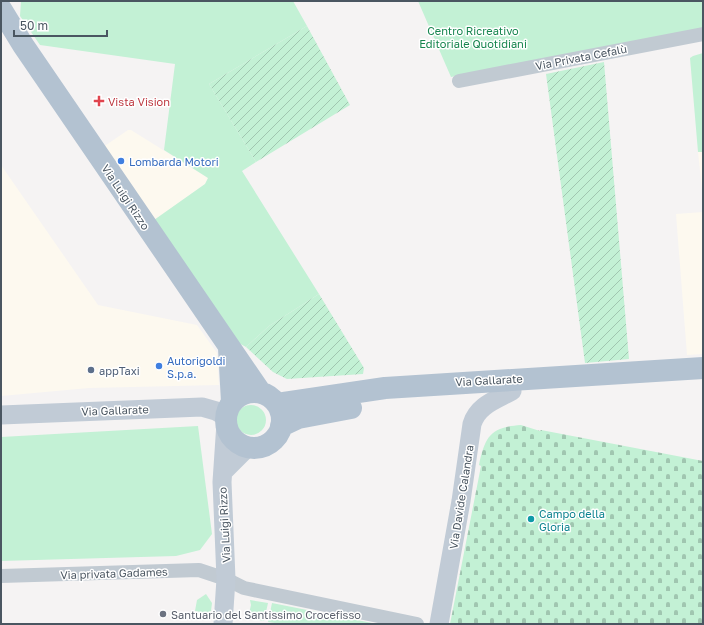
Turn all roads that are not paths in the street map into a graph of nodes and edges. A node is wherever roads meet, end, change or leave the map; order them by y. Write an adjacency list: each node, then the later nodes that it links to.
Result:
1 (1, 9): 4 (main road)
2 (1, 26): 4 (main road)
3 (703, 34): 5 (street, Via Privata Cefalù)
4 (23, 45): 6 (main road, Via Luigi Rizzo)
5 (459, 81)
6 (230, 348): 9 (main road); 11 (main road, Via Luigi Rizzo); 12 (main road, Via Luigi Rizzo)
7 (703, 368): 9 (main road, Via Gallarate)
8 (703, 378): 10 (main road, Via Gallarate)
9 (385, 388): 11 (main road, Via Gallarate)
10 (512, 390): 14 (main road, Via Gallarate); 21 (main road, Via Davide Calandra)
11 (269, 399): 12 (main road, Via Gallarate); 14 (main road)
12 (228, 414): 13 (main road, Via Gallarate); 15 (main road); 16 (main road, Via Luigi Rizzo)
13 (1, 415)
14 (281, 426): 15 (main road)
15 (248, 447): 16 (main road, Via Luigi Rizzo)
16 (223, 472): 18 (main road, Via Luigi Rizzo)
17 (1, 576): 18 (street, Via privata Gadames)
18 (226, 579): 19 (main road, Via Luigi Rizzo); 20 (street, Via privata Gadames)
19 (223, 624)
20 (417, 624)
21 (439, 624)

